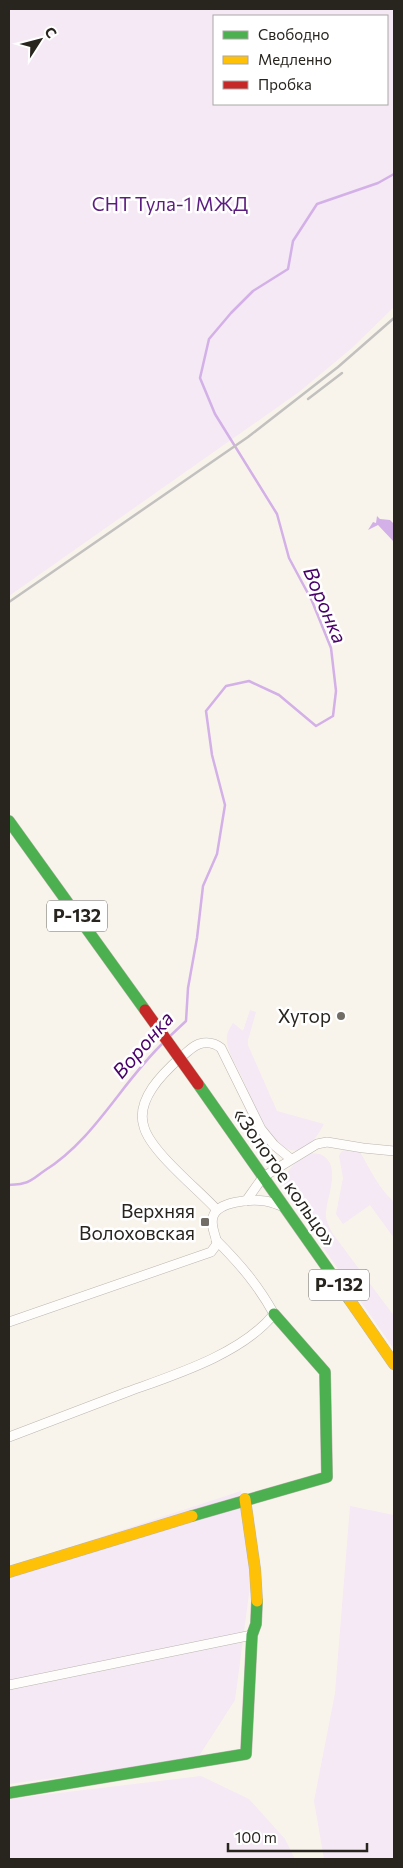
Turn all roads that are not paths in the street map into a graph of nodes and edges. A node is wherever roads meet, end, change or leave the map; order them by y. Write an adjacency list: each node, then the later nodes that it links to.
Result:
1 (9, 821): 4 (street, «Золотое кольцо» / Р-132, bridge)
2 (394, 1151): 3 (street)
3 (292, 1160): 4 (street); 7 (street)
4 (263, 1177): 5 (street); 6 (street, «Золотое кольцо» / Р-132)
5 (246, 1201): 6 (street); 7 (street)
6 (284, 1207): 11 (street, «Золотое кольцо» / Р-132)
7 (217, 1210): 8 (street)
8 (216, 1240): 9 (street); 10 (street)
9 (274, 1314): 12 (street); 13 (street)
10 (9, 1322)
11 (394, 1364)
12 (9, 1437)
13 (245, 1498): 14 (street); 15 (street)
14 (9, 1572)
15 (252, 1636): 16 (street); 17 (street)
16 (9, 1685)
17 (9, 1794)

